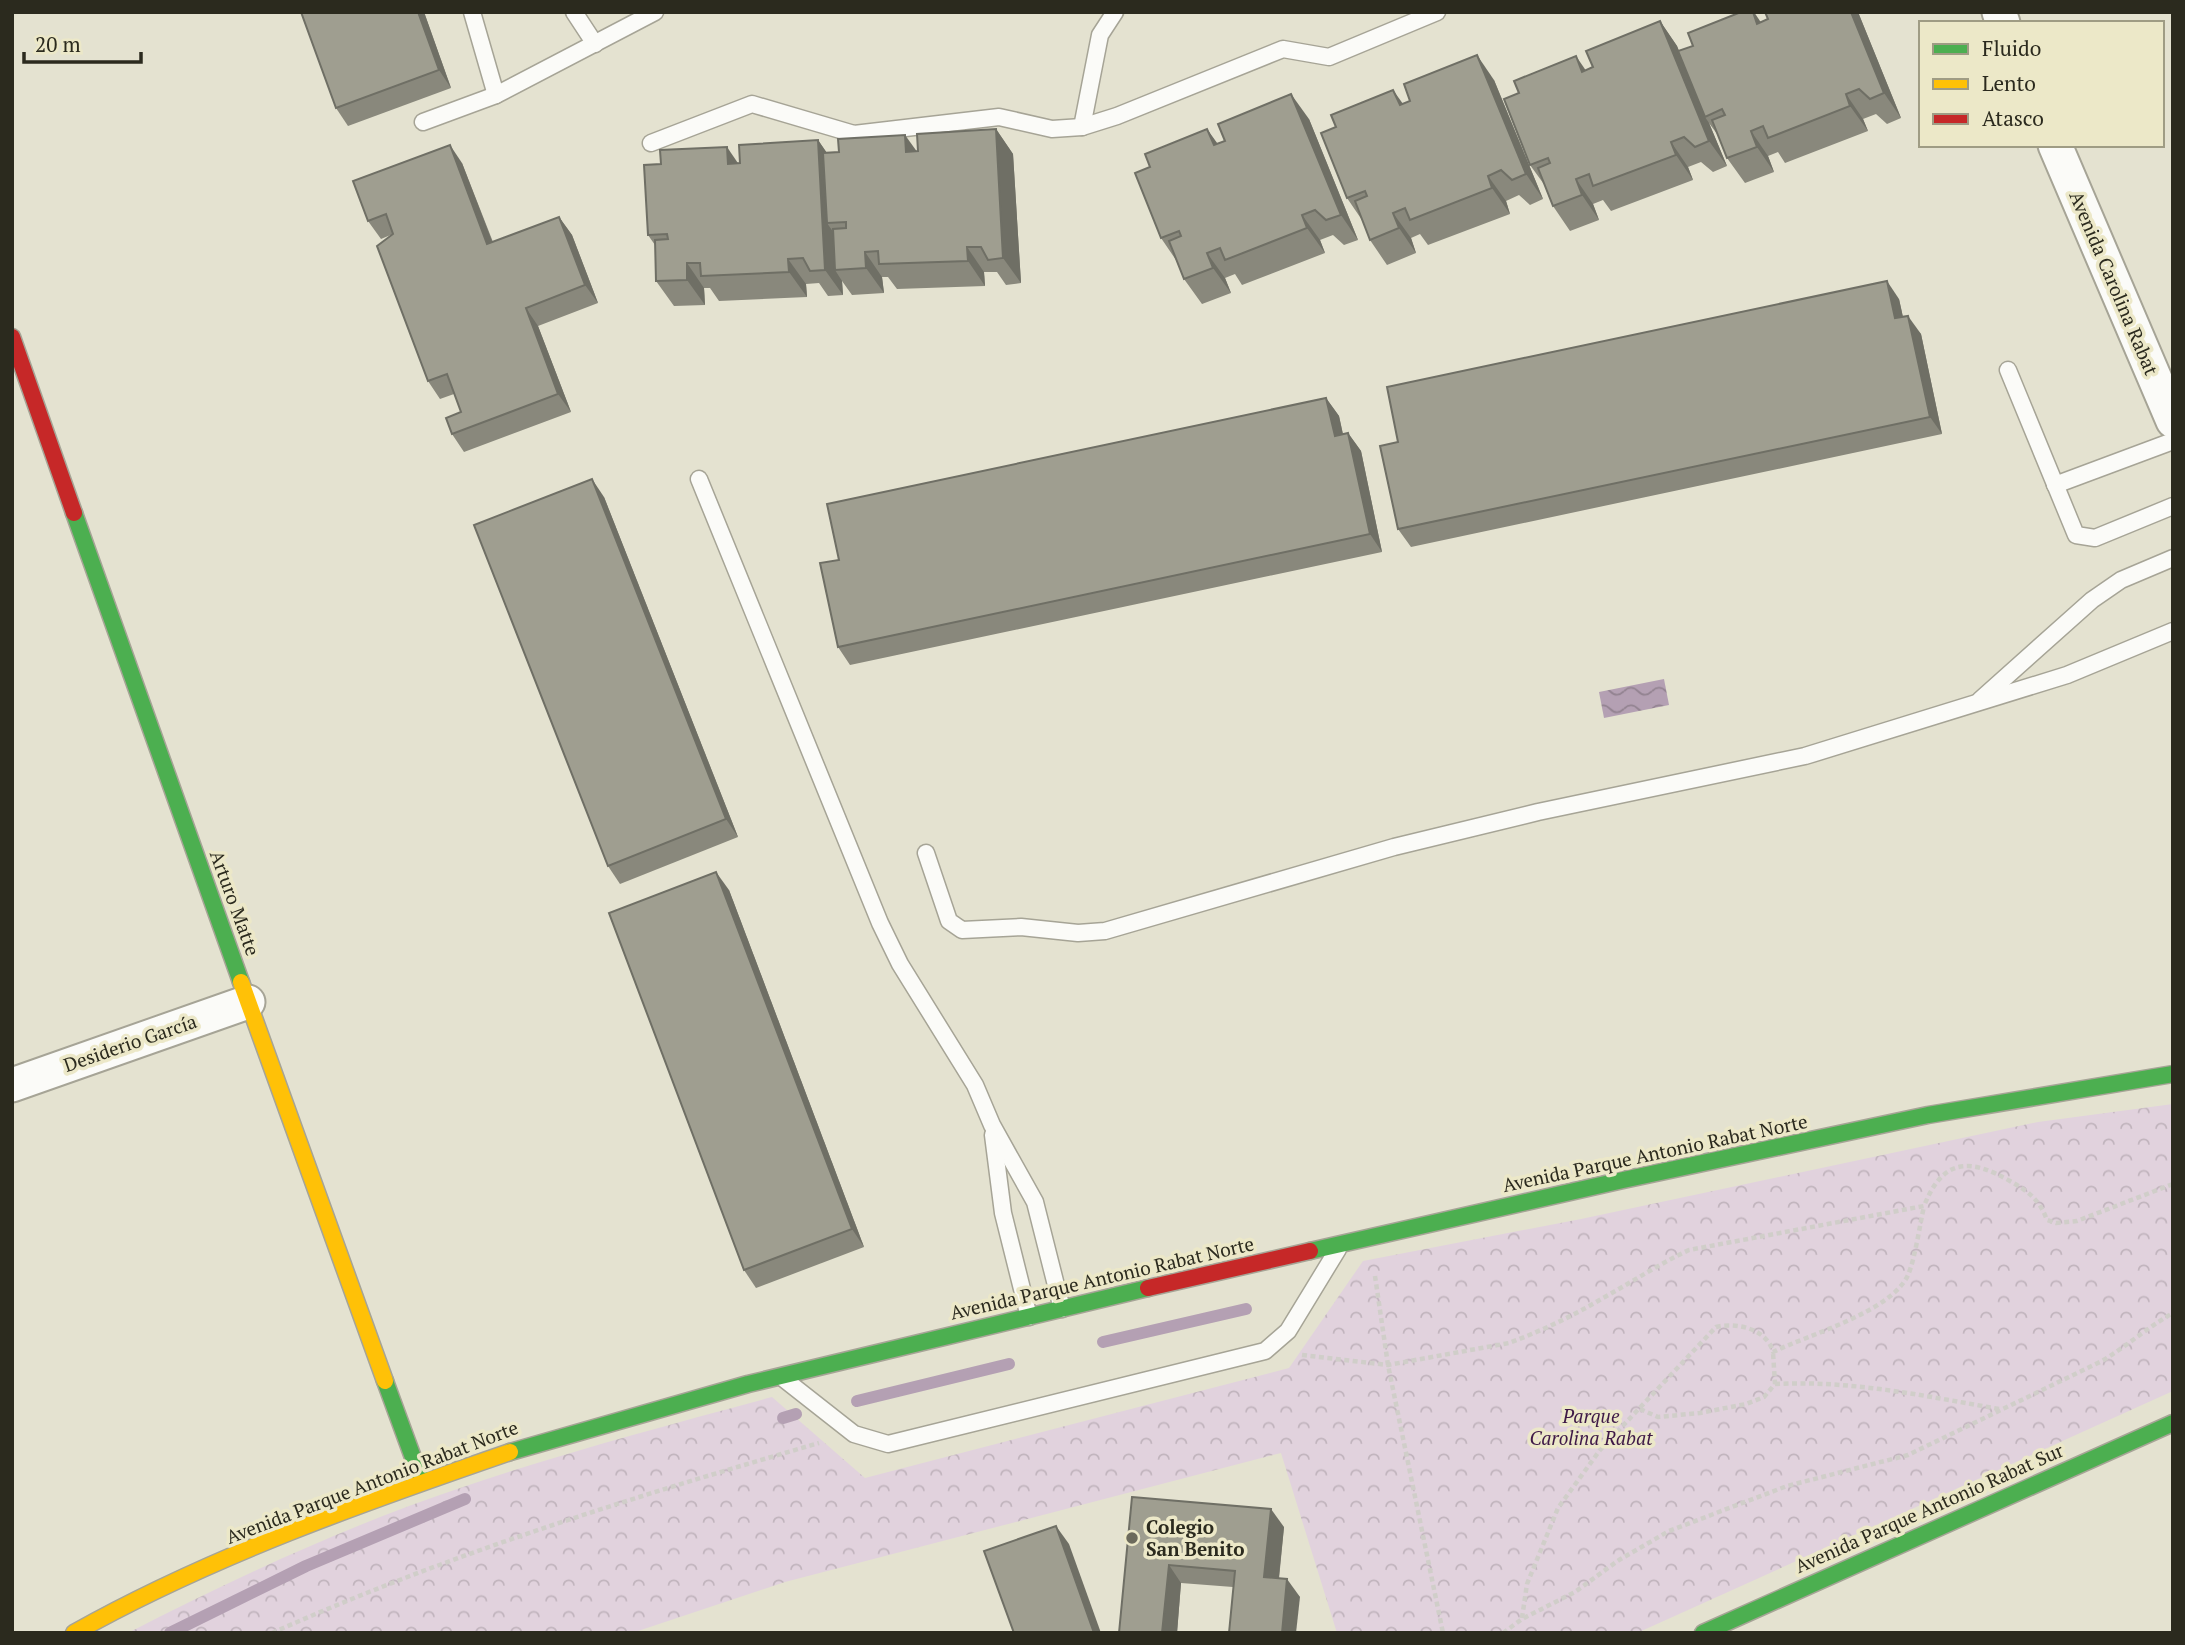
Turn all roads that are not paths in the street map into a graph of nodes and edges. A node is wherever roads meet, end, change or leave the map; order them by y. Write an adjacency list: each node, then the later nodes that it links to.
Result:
1 (472, 12): 7 (lane)
2 (574, 12): 6 (lane)
3 (655, 12): 6 (lane)
4 (1115, 12): 9 (lane)
5 (1437, 12): 9 (lane)
6 (595, 44): 7 (lane)
7 (496, 95): 8 (lane)
8 (423, 122)
9 (1082, 127): 10 (lane)
10 (651, 143)
11 (2056, 147): 14 (street, Avenida Carolina Rabat)
12 (12, 337): 23 (street, Arturo Matte)
13 (2008, 370): 17 (lane)
14 (2173, 421)
15 (2173, 441): 17 (lane)
16 (699, 479): 26 (lane)
17 (2055, 485): 18 (lane)
18 (2173, 506)
19 (2173, 558): 21 (lane)
20 (2173, 631): 21 (lane)
21 (1976, 704): 22 (lane)
22 (926, 853)
23 (248, 1002): 25 (street, Desiderio García); 32 (street, Arturo Matte)
24 (2173, 1074): 27 (street, Avenida Parque Antonio Rabat Norte)
25 (12, 1085)
26 (992, 1125): 28 (lane); 29 (lane)
27 (1342, 1244): 28 (street, Avenida Parque Antonio Rabat Norte); 30 (lane)
28 (1062, 1309): 29 (street, Avenida Parque Antonio Rabat Norte)
29 (1029, 1317): 30 (street, Avenida Parque Antonio Rabat Norte)
30 (780, 1376): 32 (street, Avenida Parque Antonio Rabat Norte)
31 (2173, 1423): 34 (street, Avenida Parque Antonio Rabat Sur)
32 (422, 1482): 33 (street, Avenida Parque Antonio Rabat Norte)
33 (74, 1633)
34 (1703, 1633)

